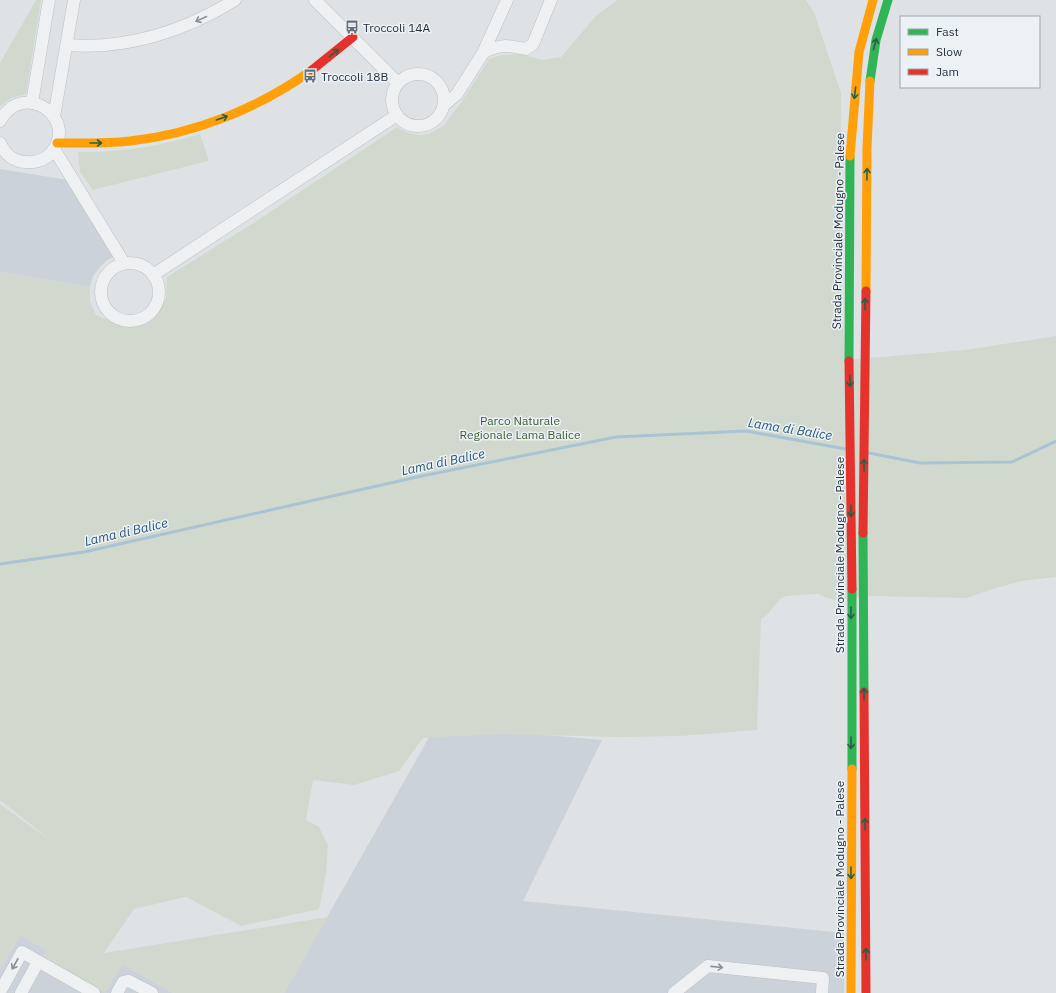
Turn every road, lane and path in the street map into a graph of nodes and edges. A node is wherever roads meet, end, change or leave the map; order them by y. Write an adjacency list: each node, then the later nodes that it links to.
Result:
1 (49, 0): 13 (street)
2 (74, 0): 10 (street)
3 (235, 0): 10 (street, one-way to 10)
4 (315, 0): 9 (street)
5 (507, 0): 11 (street)
6 (551, 0): 11 (street)
7 (873, 0): 30 (main road, Strada Provinciale Modugno - Palese, one-way to 30)
8 (888, 0): 31 (main road, Strada Provinciale Modugno - Palese, one-way to 8)
9 (353, 37): 12 (street); 19 (main road, one-way to 9)
10 (67, 45): 16 (street)
11 (483, 53): 14 (street)
12 (398, 83): 14 (street); 15 (street)
13 (32, 103): 16 (street); 17 (street)
14 (444, 105): 15 (street)
15 (397, 115): 21 (street)
16 (54, 117): 19 (street)
17 (0, 121)
18 (0, 143): 19 (street)
19 (55, 146): 20 (street)
20 (124, 263): 21 (street); 21 (street)
21 (153, 275)
22 (38, 962): 23 (street, one-way to 23); 24 (street); 25 (street)
23 (3, 991)
24 (21, 993)
25 (94, 993)
26 (117, 993): 27 (street)
27 (152, 993)
28 (674, 993): 29 (street, one-way to 29)
29 (822, 993)
30 (851, 993)
31 (866, 993)

